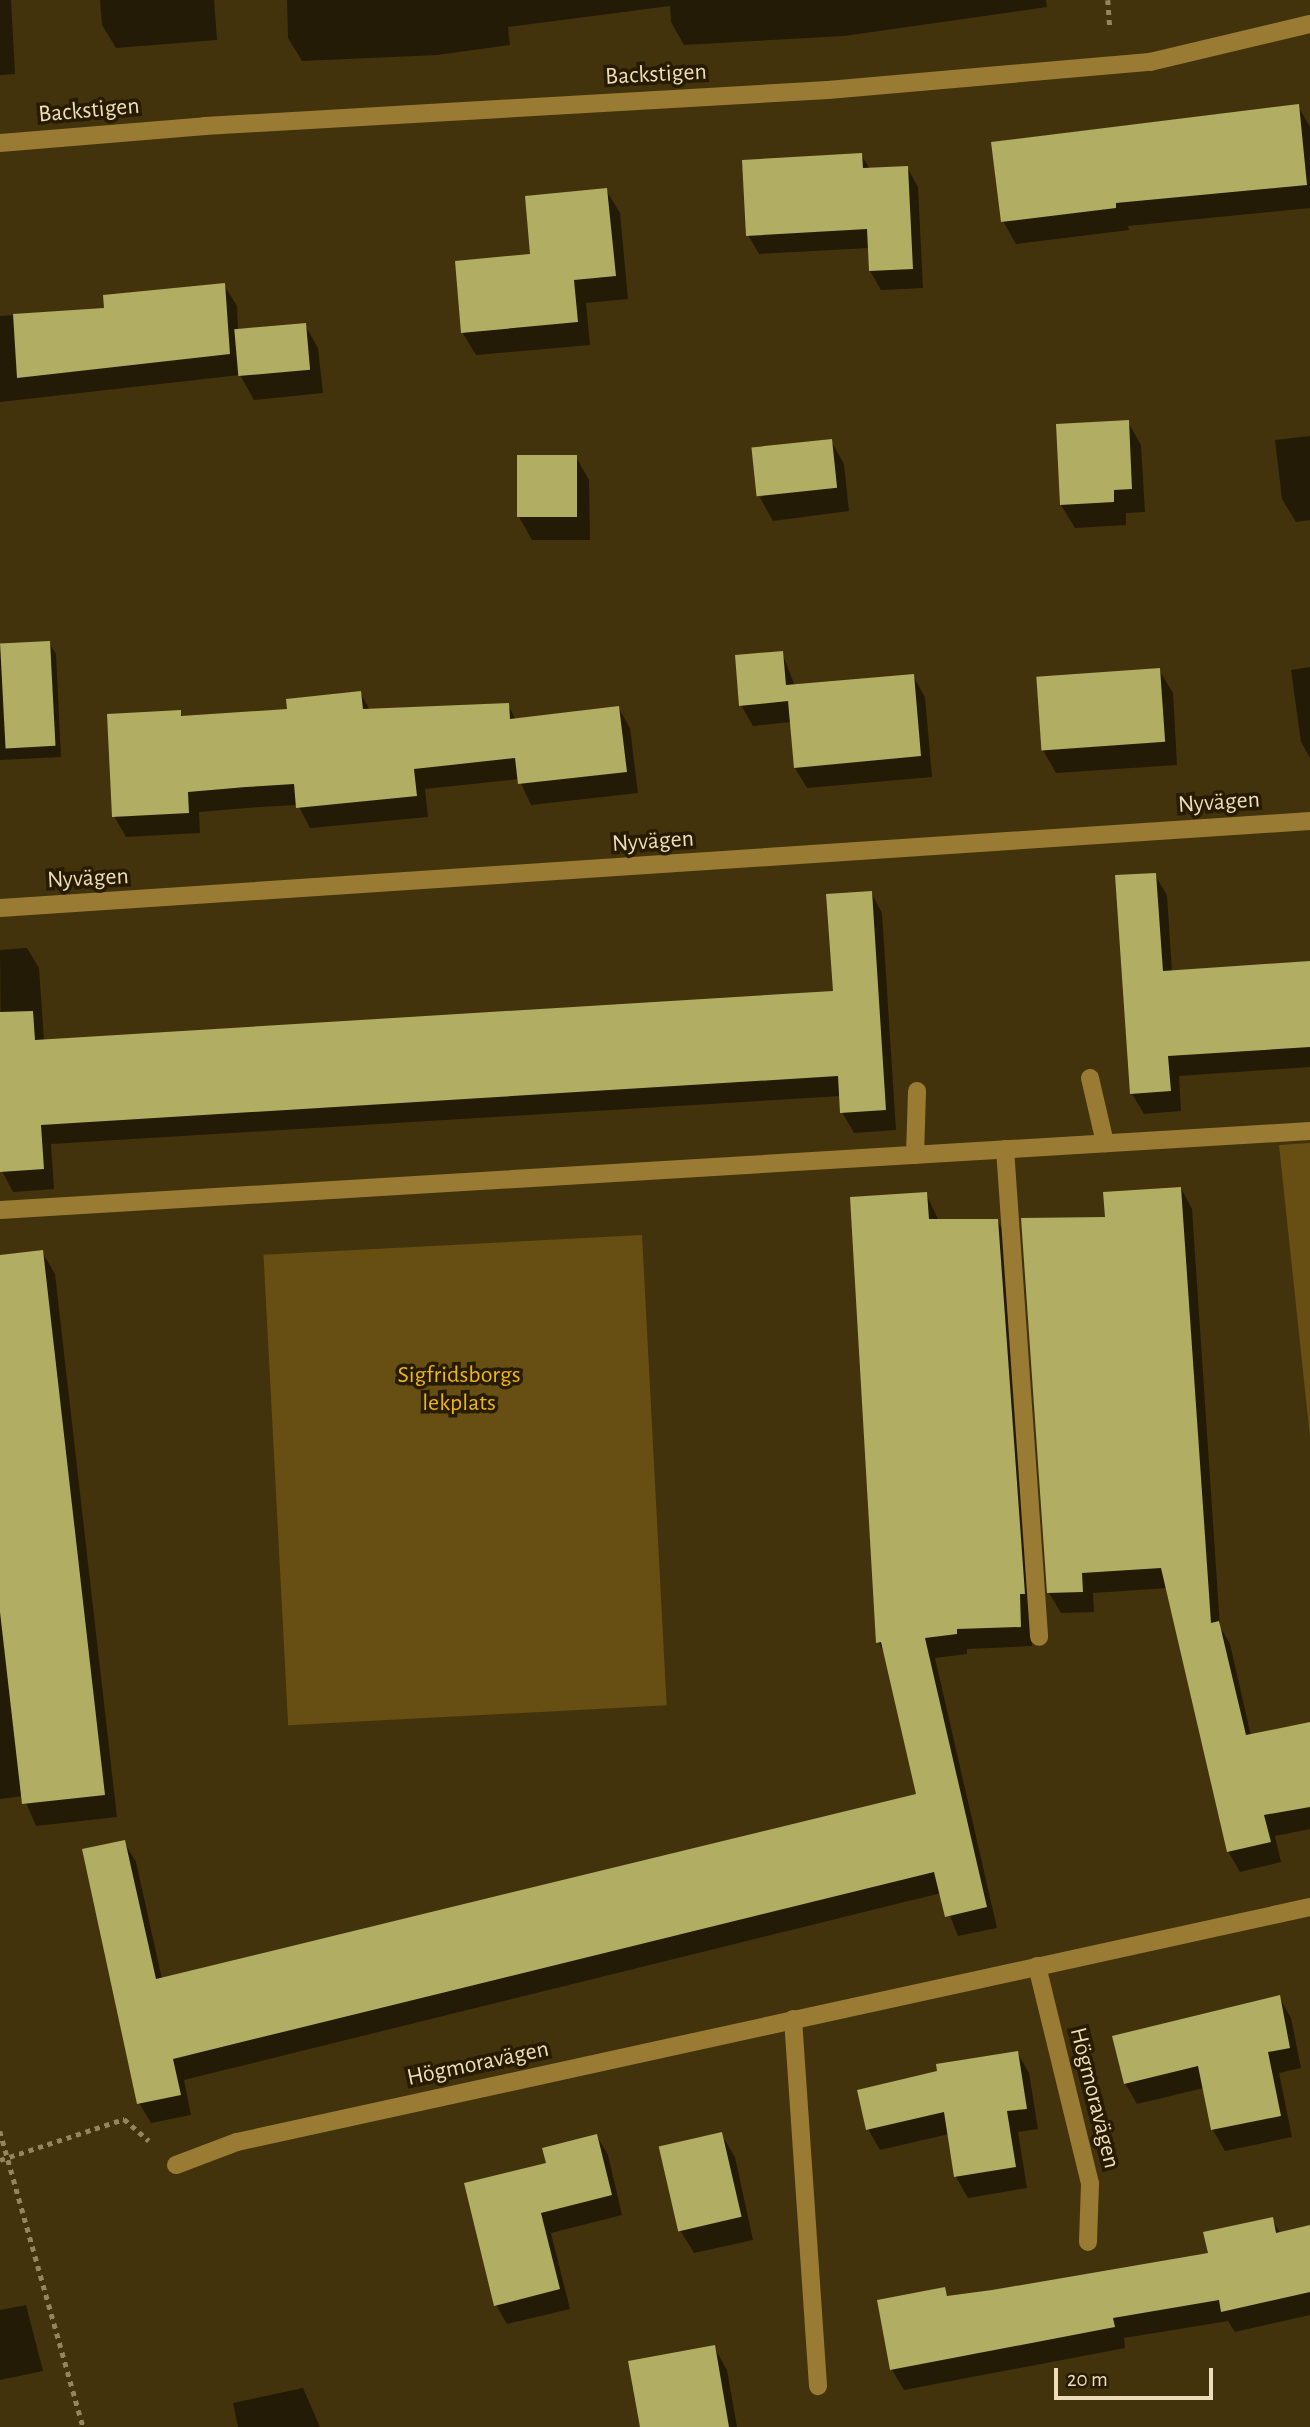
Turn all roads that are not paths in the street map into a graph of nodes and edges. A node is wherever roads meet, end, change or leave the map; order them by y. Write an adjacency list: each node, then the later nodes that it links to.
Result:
1 (1310, 24): 2 (street, Backstigen)
2 (0, 143)
3 (1310, 821): 4 (street, Nyvägen)
4 (0, 908)
5 (1090, 1078): 8 (street)
6 (917, 1091): 10 (street)
7 (1310, 1131): 8 (street)
8 (1105, 1143): 9 (street)
9 (1005, 1149): 10 (street); 12 (street)
10 (915, 1155): 11 (street)
11 (0, 1210)
12 (1039, 1637)
13 (1310, 1908): 14 (street, Högmoravägen)
14 (1037, 1966): 15 (street, Högmoravägen); 17 (street, Högmoravägen)
15 (793, 2019): 16 (street, Högmoravägen); 18 (street)
16 (176, 2165)
17 (1088, 2242)
18 (818, 2386)

